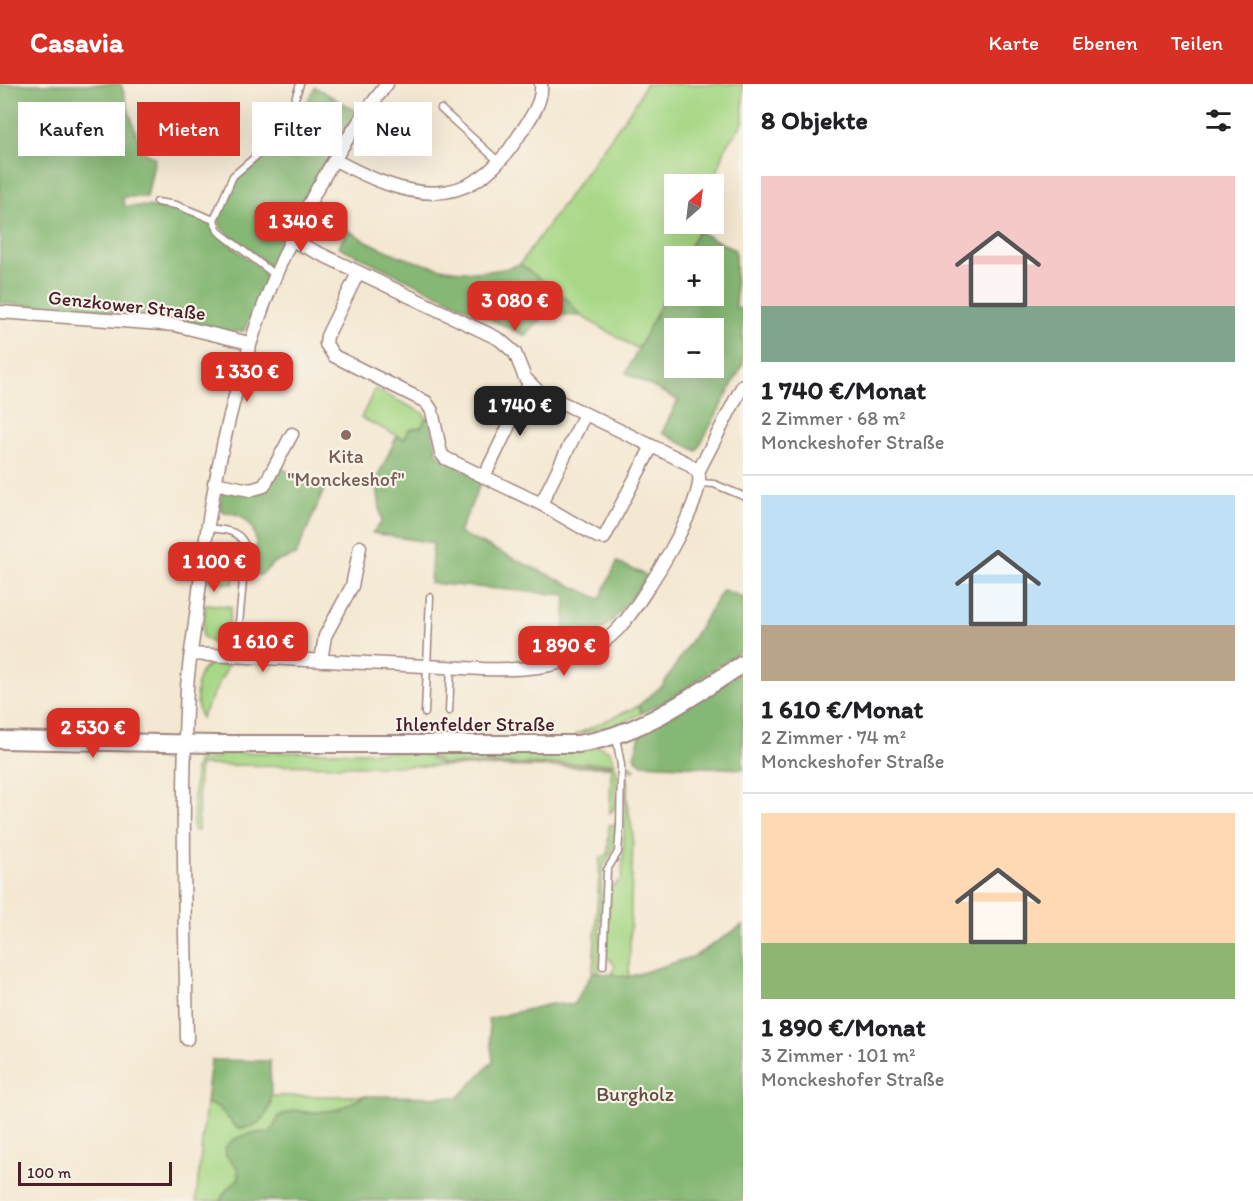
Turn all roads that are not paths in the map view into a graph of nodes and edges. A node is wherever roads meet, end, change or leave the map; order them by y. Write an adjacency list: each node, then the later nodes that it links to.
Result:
1 (300, 84): 8 (lane)
2 (387, 84): 5 (street)
3 (541, 84): 6 (street)
4 (441, 109): 6 (lane)
5 (335, 160): 6 (street); 9 (street)
6 (498, 161)
7 (157, 202): 8 (lane)
8 (214, 220): 11 (lane)
9 (291, 240): 10 (street); 11 (street)
10 (358, 273): 14 (street); 19 (street)
11 (275, 275): 13 (street)
12 (0, 312): 13 (street, Genzkower Straße)
13 (249, 343): 21 (street)
14 (529, 384): 16 (street); 19 (street)
15 (743, 386): 20 (street)
16 (585, 414): 18 (street); 23 (street)
17 (292, 434): 21 (street)
18 (652, 446): 20 (street); 23 (street)
19 (484, 477): 23 (street)
20 (699, 477): 22 (lane); 32 (street)
21 (214, 483): 24 (street)
22 (743, 496)
23 (542, 504)
24 (206, 528): 27 (street); 28 (lane)
25 (360, 547): 29 (street)
26 (430, 597): 31 (lane)
27 (191, 654): 28 (street); 37 (street)
28 (236, 656): 29 (street)
29 (321, 661): 31 (street)
30 (743, 664): 35 (main road, Ihlenfelder Straße)
31 (426, 666): 32 (street); 34 (lane)
32 (451, 667): 33 (lane)
33 (449, 711)
34 (425, 712)
35 (616, 736): 37 (main road, Ihlenfelder Straße); 38 (lane)
36 (0, 740): 37 (main road, Ihlenfelder Straße)
37 (186, 743): 39 (street)
38 (603, 966)
39 (187, 1039)

